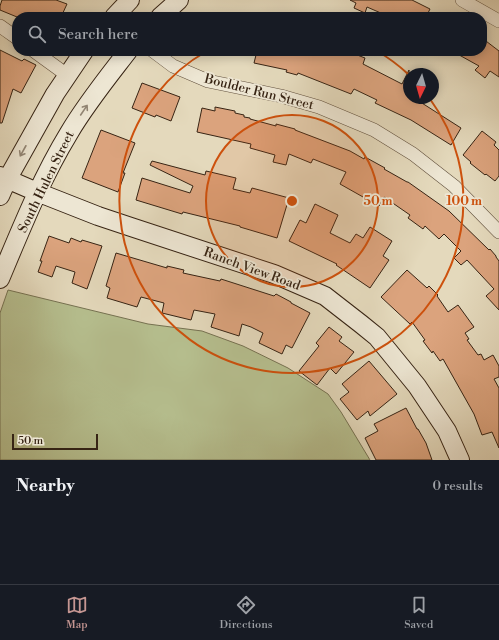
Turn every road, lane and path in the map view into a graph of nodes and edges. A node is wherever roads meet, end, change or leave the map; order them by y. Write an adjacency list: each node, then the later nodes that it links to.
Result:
1 (130, 0): 4 (street)
2 (179, 0): 5 (street)
3 (462, 0): 6 (street)
4 (119, 12)
5 (166, 12)
6 (482, 12)
7 (487, 15): 8 (street)
8 (499, 22)
9 (0, 26): 10 (street)
10 (12, 34)
11 (41, 56): 15 (street)
12 (80, 56): 15 (street)
13 (124, 56): 17 (street, South Hulen Street, one-way to 13)
14 (160, 56): 19 (street, Boulder Run Street)
15 (67, 75): 16 (street, one-way to 16)
16 (4, 177): 17 (street, Ranch View Road); 18 (street)
17 (37, 192): 20 (street, South Hulen Street); 21 (street, Ranch View Road)
18 (0, 196)
19 (499, 232)
20 (0, 279)
21 (460, 460)

